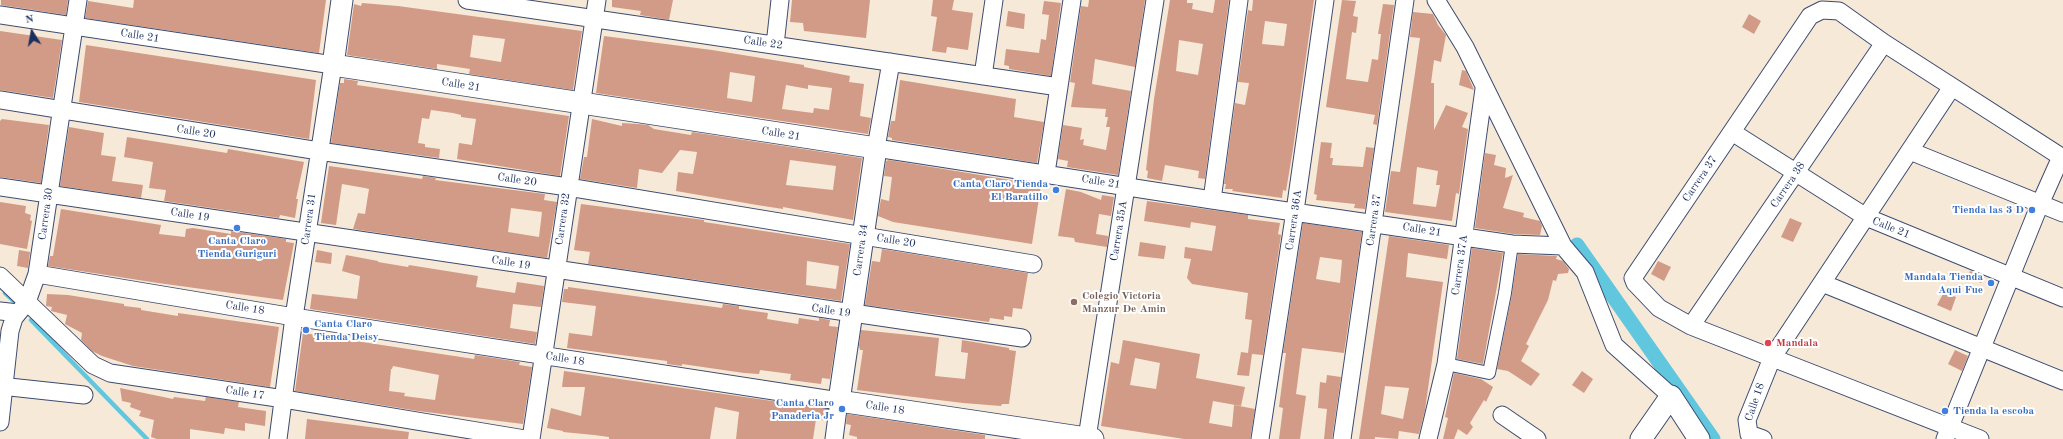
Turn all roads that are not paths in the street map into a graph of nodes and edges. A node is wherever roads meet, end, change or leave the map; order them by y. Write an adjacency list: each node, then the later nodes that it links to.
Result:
1 (78, 0): 16 (street, Carrera 30)
2 (342, 0): 20 (street, Carrera 31)
3 (467, 0): 13 (street, Calle 22)
4 (597, 0): 15 (street, Carrera 32)
5 (780, 0): 18 (street)
6 (994, 0): 21 (street)
7 (1072, 0): 22 (street)
8 (1155, 0): 35 (street, Carrera 35A)
9 (1239, 0): 39 (street)
10 (1325, 0): 41 (street, Carrera 36A)
11 (1405, 0): 44 (street, Carrera 37)
12 (1436, 0): 24 (street)
13 (510, 3): 15 (street, Calle 22)
14 (0, 15): 16 (street, Calle 21)
15 (594, 18): 18 (street, Calle 22); 26 (street, Carrera 32)
16 (74, 27): 20 (street, Calle 21); 27 (street, Carrera 30)
17 (1884, 43): 23 (street); 28 (street, Carrera 37); 34 (street, Carrera 38)
18 (775, 45): 19 (street, Calle 22)
19 (891, 62): 21 (street, Calle 22); 29 (street, Carrera 34)
20 (333, 65): 26 (street, Calle 21); 30 (street, Carrera 31)
21 (983, 76): 22 (street, Calle 22)
22 (1059, 87): 33 (street)
23 (1952, 87): 31 (street, Calle 18); 32 (street)
24 (1484, 89): 47 (street, Carrera 37A); 49 (street)
25 (0, 100): 27 (street, Calle 20)
26 (580, 103): 29 (street, Calle 21); 37 (street, Carrera 32)
27 (62, 110): 30 (street, Calle 20); 38 (street, Carrera 30)
28 (1732, 132): 34 (street, Calle 21); 61 (street, Carrera 37)
29 (876, 148): 33 (street, Calle 21); 46 (street, Carrera 34)
30 (319, 151): 37 (street, Calle 20); 45 (street, Carrera 31)
31 (1910, 151): 40 (street); 43 (street, Calle 18)
32 (2062, 158): 40 (street)
33 (1046, 173): 35 (street, Calle 21)
34 (1796, 173): 43 (street, Calle 21); 61 (street, Carrera 38)
35 (1126, 186): 39 (street, Calle 21); 81 (street, Carrera 35A)
36 (0, 187): 38 (street, Calle 19)
37 (568, 187): 46 (street, Calle 20); 51 (street, Carrera 32)
38 (49, 194): 45 (street, Calle 19); 52 (street, Carrera 30)
39 (1212, 200): 41 (street, Calle 21)
40 (2040, 204): 42 (street); 54 (street)
41 (1295, 211): 44 (street, Calle 21); 82 (street, Carrera 36A)
42 (2063, 213)
43 (1866, 217): 54 (street, Calle 21); 55 (street, Calle 18)
44 (1374, 223): 47 (street, Calle 21); 83 (street, Carrera 37)
45 (307, 233): 51 (street, Calle 19); 60 (street, Carrera 31)
46 (863, 236): 50 (street, Calle 20); 59 (street, Carrera 34)
47 (1464, 237): 48 (street, Calle 21); 66 (street, Carrera 37A)
48 (1512, 244): 49 (street, Calle 21); 66 (street)
49 (1563, 246): 70 (street)
50 (1033, 264)
51 (556, 270): 59 (street, Calle 19); 64 (street, Carrera 32)
52 (38, 274): 57 (street, Carrera 30); 60 (street, Calle 18)
53 (0, 276): 57 (street, Calle 17)
54 (2011, 276): 56 (street, Calle 21); 63 (street)
55 (1822, 283): 63 (street); 65 (street, Calle 18)
56 (2063, 298)
57 (22, 308): 58 (street); 68 (street, Carrera 30); 71 (street, Calle 17)
58 (0, 311)
59 (852, 314): 62 (street, Calle 19); 72 (street, Carrera 34)
60 (294, 316): 64 (street, Calle 18); 71 (street, Carrera 31)
61 (1691, 326): 65 (street)
62 (1022, 338)
63 (1982, 348): 67 (street); 75 (street)
64 (543, 356): 72 (street, Calle 18); 79 (street, Carrera 32)
65 (1772, 358): 75 (street); 76 (street, Calle 18)
66 (1446, 364): 84 (street, Carrera 37A)
67 (2063, 381)
68 (1, 386): 69 (street); 74 (street, Carrera 30)
69 (84, 395)
70 (1671, 396): 86 (street); 87 (street)
71 (284, 399): 77 (street, Carrera 31); 78 (street, Calle 17)
72 (839, 401): 80 (street, Carrera 34); 81 (street, Calle 18)
73 (1502, 415): 85 (street)
74 (0, 422)
75 (1948, 432): 88 (street)
76 (1755, 437)
77 (278, 439)
78 (526, 439)
79 (531, 439)
80 (834, 439)
81 (1090, 439)
82 (1260, 439)
83 (1342, 439)
84 (1428, 439)
85 (1537, 439)
86 (1641, 439)
87 (1699, 439)
88 (1980, 439)

